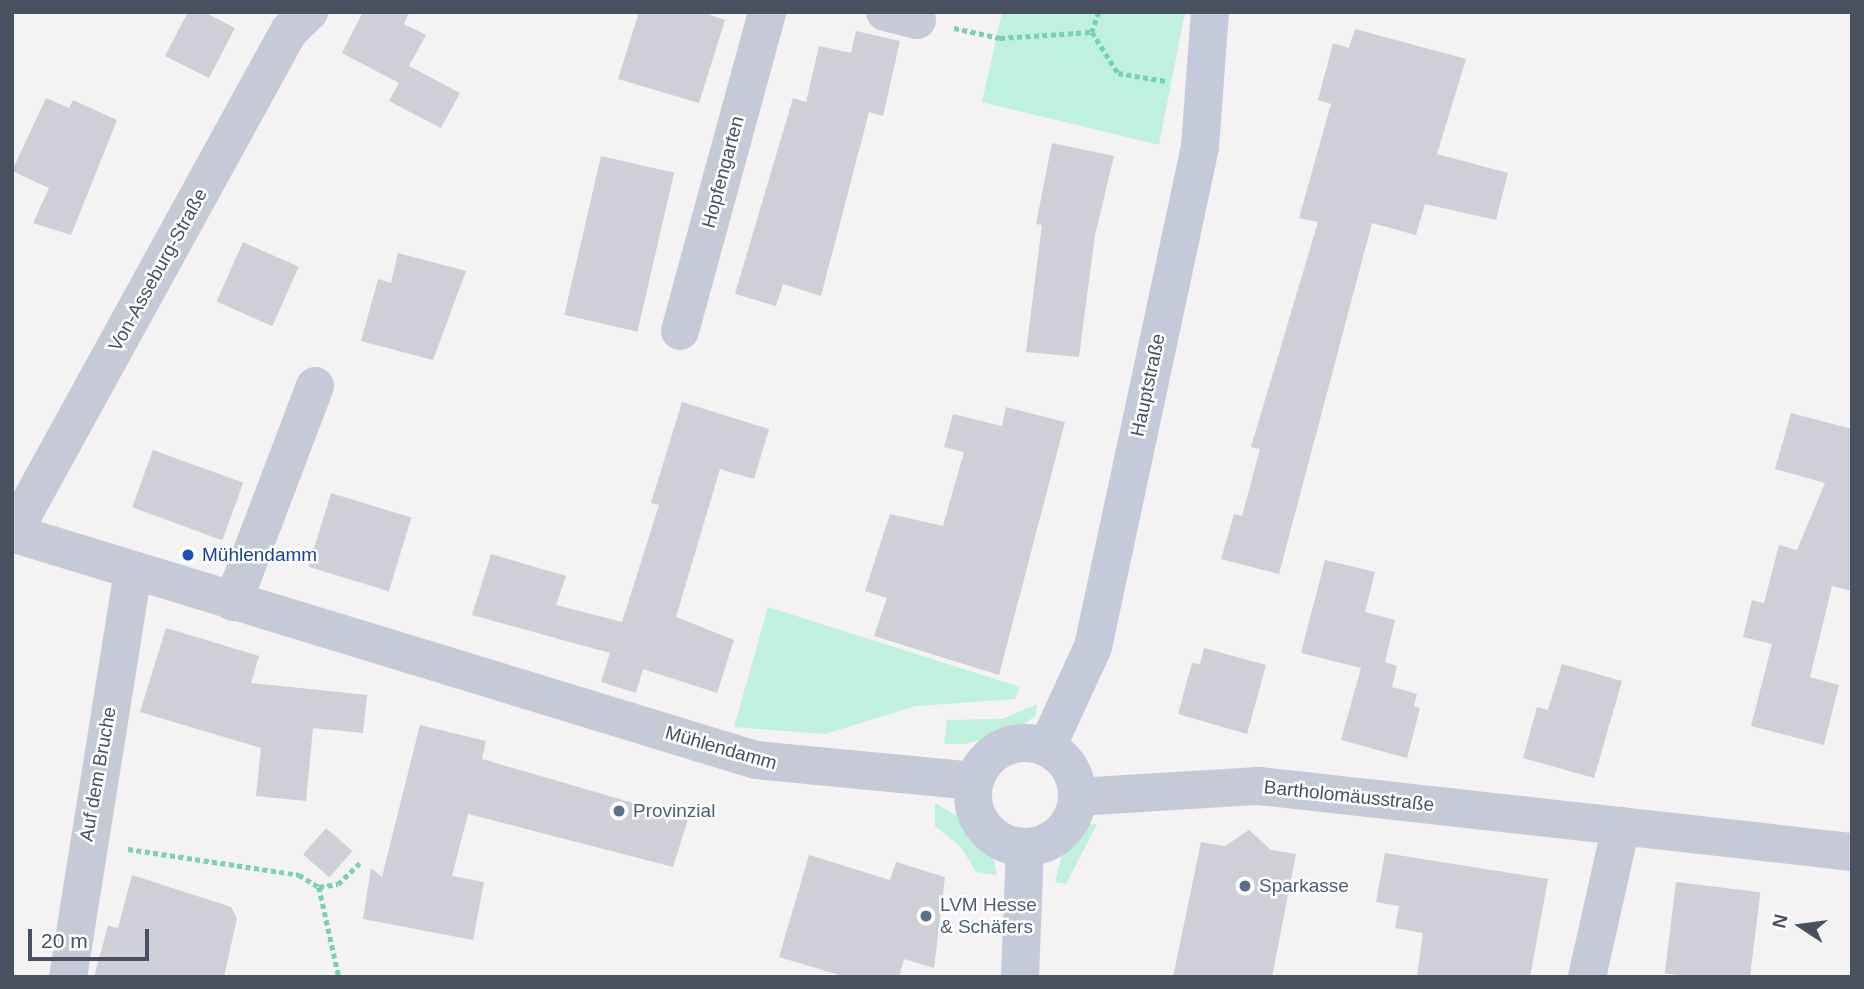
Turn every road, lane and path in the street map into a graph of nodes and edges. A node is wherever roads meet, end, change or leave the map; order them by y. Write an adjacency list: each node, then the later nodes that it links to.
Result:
1 (309, 12): 10 (street, Von-Asseburg-Straße)
2 (767, 12): 8 (street, Hopfengarten)
3 (1099, 12): 6 (path)
4 (1210, 12): 13 (main road, Hauptstraße)
5 (901, 16): 6 (path)
6 (1092, 32): 7 (path)
7 (1172, 82)
8 (680, 331)
9 (315, 386): 12 (street)
10 (13, 533): 11 (street, Mühlendamm)
11 (133, 571): 12 (street, Mühlendamm); 17 (street, Auf dem Bruche)
12 (233, 602): 14 (street, Mühlendamm)
13 (1047, 747): 14 (main road); 15 (main road)
14 (974, 781): 18 (main road)
15 (1077, 797): 16 (street, Bartholomäusstraße); 18 (main road)
16 (1621, 825): 19 (street, Bartholomäusstraße); 25 (street)
17 (85, 843): 21 (path); 22 (street, Auf dem Bruche)
18 (1025, 848): 24 (main road)
19 (1852, 852)
20 (360, 863): 21 (path)
21 (318, 887): 23 (path)
22 (68, 977)
23 (339, 977)
24 (1020, 977)
25 (1587, 977)

